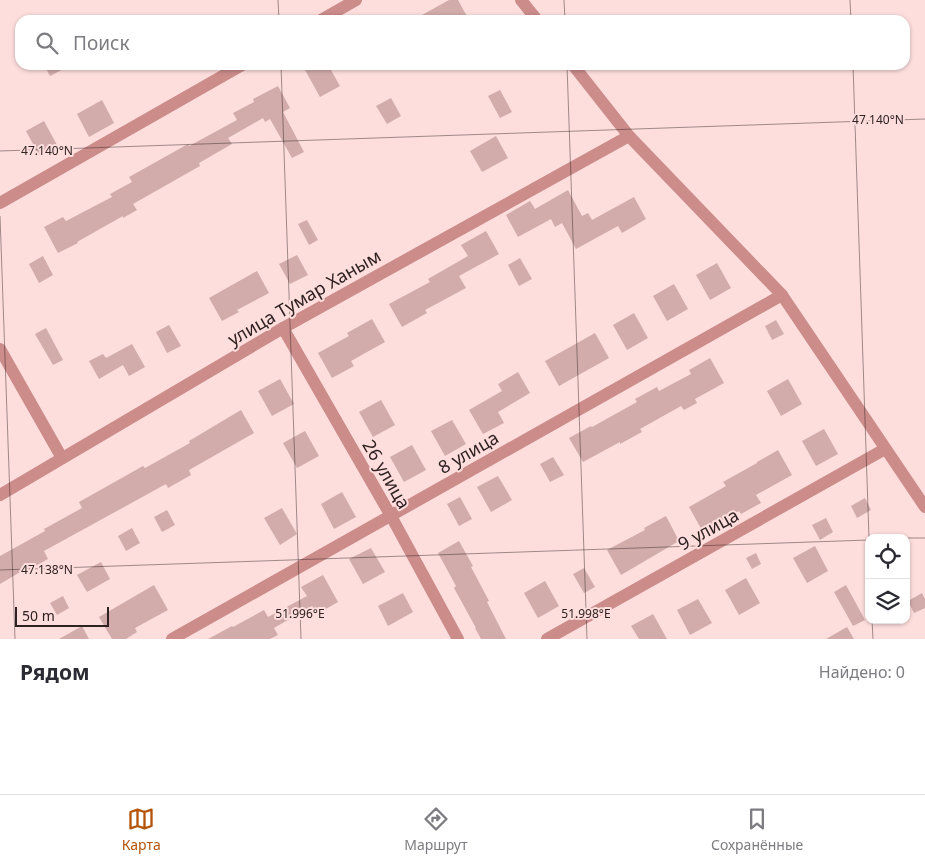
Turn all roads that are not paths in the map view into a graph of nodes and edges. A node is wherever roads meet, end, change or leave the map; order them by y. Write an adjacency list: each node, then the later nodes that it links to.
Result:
1 (356, 0): 3 (street)
2 (521, 0): 4 (street)
3 (330, 15)
4 (533, 15)
5 (233, 70): 8 (street)
6 (577, 70): 7 (street)
7 (629, 136): 9 (street); 10 (street, улица Тумар Ханым)
8 (0, 204)
9 (782, 295): 12 (street); 16 (street, 8 улица)
10 (283, 328): 13 (street, улица Тумар Ханым); 16 (street, 26 улица)
11 (0, 349): 13 (street)
12 (885, 449): 15 (street); 19 (street, 9 улица)
13 (62, 458): 14 (street, улица Тумар Ханым)
14 (0, 494)
15 (925, 506)
16 (391, 516): 17 (street, 8 улица); 18 (street, 26 улица)
17 (172, 639)
18 (458, 639)
19 (547, 639)

